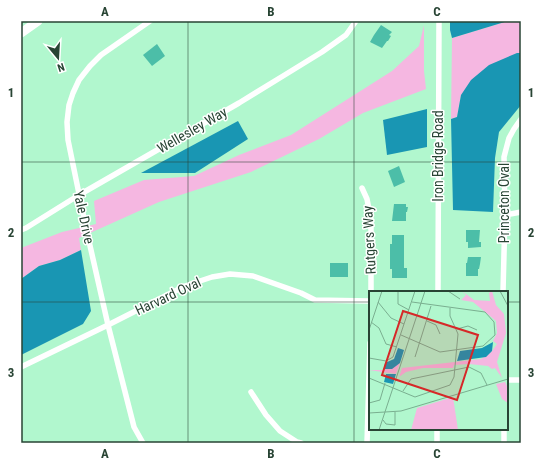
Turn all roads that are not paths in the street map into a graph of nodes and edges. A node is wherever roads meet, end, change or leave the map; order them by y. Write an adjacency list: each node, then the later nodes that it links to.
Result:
1 (38, 21): 5 (main road)
2 (150, 21): 8 (street, Yale Drive)
3 (356, 21): 8 (street, Wellesley Way)
4 (439, 21): 13 (street, Iron Bridge Road)
5 (21, 33)
6 (521, 119): 10 (street, Princeton Oval)
7 (362, 188): 12 (street, Rutgers Way)
8 (79, 195): 11 (street, Wellesley Way); 16 (street, Yale Drive)
9 (521, 212): 10 (street)
10 (504, 215): 14 (street, Princeton Oval)
11 (21, 230)
12 (371, 291)
13 (438, 291)
14 (503, 291)
15 (369, 301): 16 (street, Harvard Oval)
16 (108, 326): 17 (street, Harvard Oval); 24 (street, Yale Drive)
17 (21, 367)
18 (369, 376): 26 (street)
19 (508, 380): 20 (street)
20 (521, 380)
21 (251, 392): 25 (street)
22 (437, 430): 27 (street)
23 (504, 430): 28 (street)
24 (143, 443)
25 (300, 443)
26 (367, 443)
27 (437, 443)
28 (504, 443)

